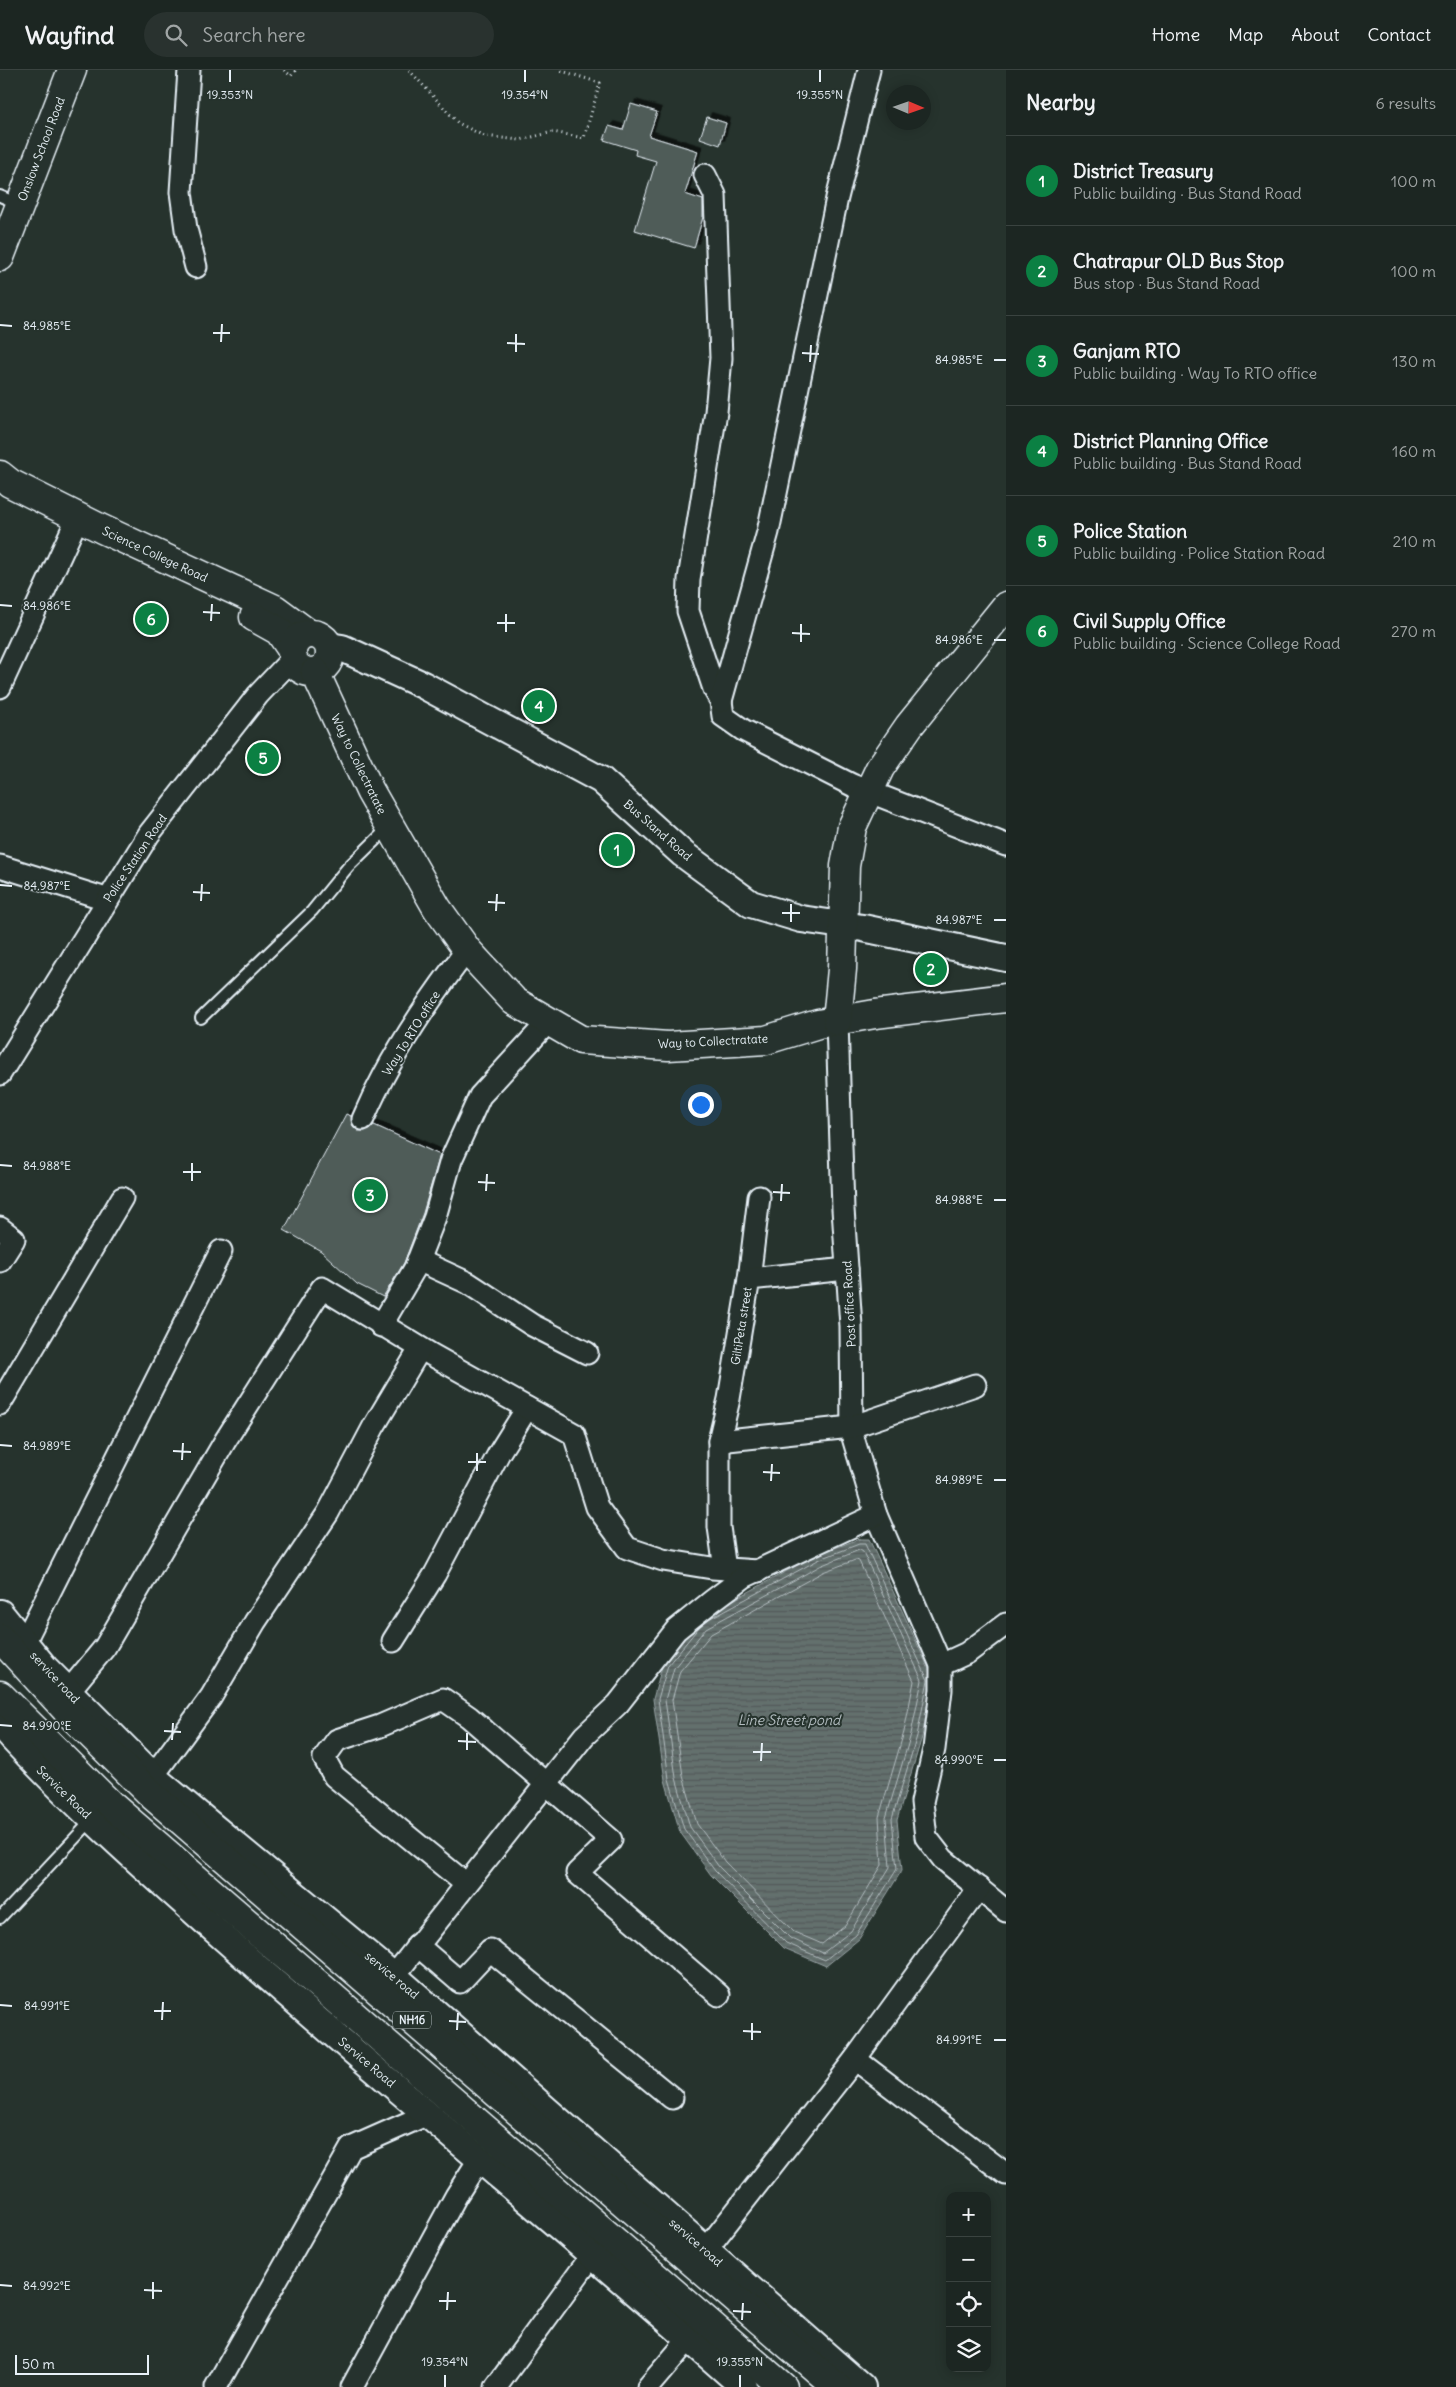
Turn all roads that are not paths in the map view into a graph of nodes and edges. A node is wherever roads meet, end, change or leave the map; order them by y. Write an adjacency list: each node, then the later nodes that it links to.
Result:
1 (54, 70): 6 (main road, Onslow School Road)
2 (72, 70): 6 (main road, Onslow School Road)
3 (189, 70): 8 (street)
4 (868, 70): 15 (street)
5 (705, 174): 15 (street)
6 (6, 201): 7 (main road, Onslow School Road)
7 (0, 257)
8 (196, 267)
9 (0, 475): 11 (main road, Science College Road)
10 (0, 498): 11 (main road, Science College Road)
11 (75, 523): 13 (main road, Science College Road); 14 (street)
12 (1006, 606): 16 (main road, Post office Road)
13 (307, 652): 17 (main road, Way to Collectratate); 20 (street, Police Station Road); 21 (street, Bus Stand Road)
14 (0, 687)
15 (721, 701): 16 (street)
16 (869, 790): 18 (street); 21 (main road, Post office Road)
17 (390, 827): 22 (main road, Way to Collectratate); 25 (lane)
18 (1006, 845)
19 (0, 866): 20 (street)
20 (106, 899): 28 (street, Police Station Road)
21 (843, 926): 23 (street, Bus Stand Road); 26 (main road, Post office Road)
22 (467, 950): 27 (main road, Way to Collectratate); 29 (street, Way To RTO office)
23 (1006, 958)
24 (1006, 998): 26 (main road, Way to Collectratate)
25 (201, 1018)
26 (837, 1021): 27 (main road, Way to Collectratate); 36 (street, Post office Road)
27 (549, 1022): 34 (street)
28 (0, 1074)
29 (362, 1119)
30 (759, 1197): 37 (street)
31 (122, 1198): 42 (street)
32 (0, 1228): 35 (street)
33 (221, 1251): 51 (street)
34 (418, 1260): 38 (street); 40 (street)
35 (0, 1261)
36 (847, 1269): 37 (street, GiltiPeta street); 44 (street, Post office Road)
37 (749, 1279): 45 (street, GiltiPeta street)
38 (381, 1326): 39 (street); 54 (street)
39 (420, 1349): 43 (street); 57 (street)
40 (587, 1353)
41 (975, 1385): 44 (street)
42 (0, 1404)
43 (527, 1408): 47 (street); 52 (street)
44 (851, 1427): 45 (street); 46 (street, Post office Road)
45 (719, 1441): 47 (street, GiltiPeta street)
46 (876, 1515): 48 (street); 53 (street, Post office Road)
47 (725, 1569): 48 (street)
48 (758, 1571): 58 (street)
49 (0, 1613): 51 (street, service road)
50 (1006, 1624): 53 (street)
51 (12, 1640): 54 (street, service road); 81 (main road, NH16)
52 (393, 1641)
53 (941, 1665): 61 (street)
54 (68, 1692): 57 (street, service road)
55 (0, 1695): 80 (main road, NH16)
56 (3, 1735): 59 (street, Service Road)
57 (154, 1776): 65 (street, service road)
58 (547, 1785): 60 (street); 60 (street); 66 (street)
59 (92, 1820): 63 (lane); 69 (street, Service Road)
60 (466, 1884): 64 (street)
61 (979, 1888): 62 (street); 67 (street)
62 (1006, 1911)
63 (0, 1918)
64 (417, 1945): 65 (street); 68 (street)
65 (394, 1976): 72 (street, service road)
66 (719, 1995)
67 (855, 2059): 71 (street); 72 (street)
68 (672, 2098)
69 (428, 2114): 70 (street, Service Road); 75 (street)
70 (480, 2158): 73 (street, Service Road); 76 (street)
71 (1006, 2174)
72 (706, 2250): 82 (street, service road)
73 (593, 2254): 74 (street, Service Road); 77 (street)
74 (689, 2338): 78 (street); 79 (street, Service Road)
75 (216, 2387)
76 (352, 2387)
77 (496, 2387)
78 (648, 2387)
79 (744, 2387)
80 (783, 2387)
81 (837, 2387)
82 (862, 2387)

